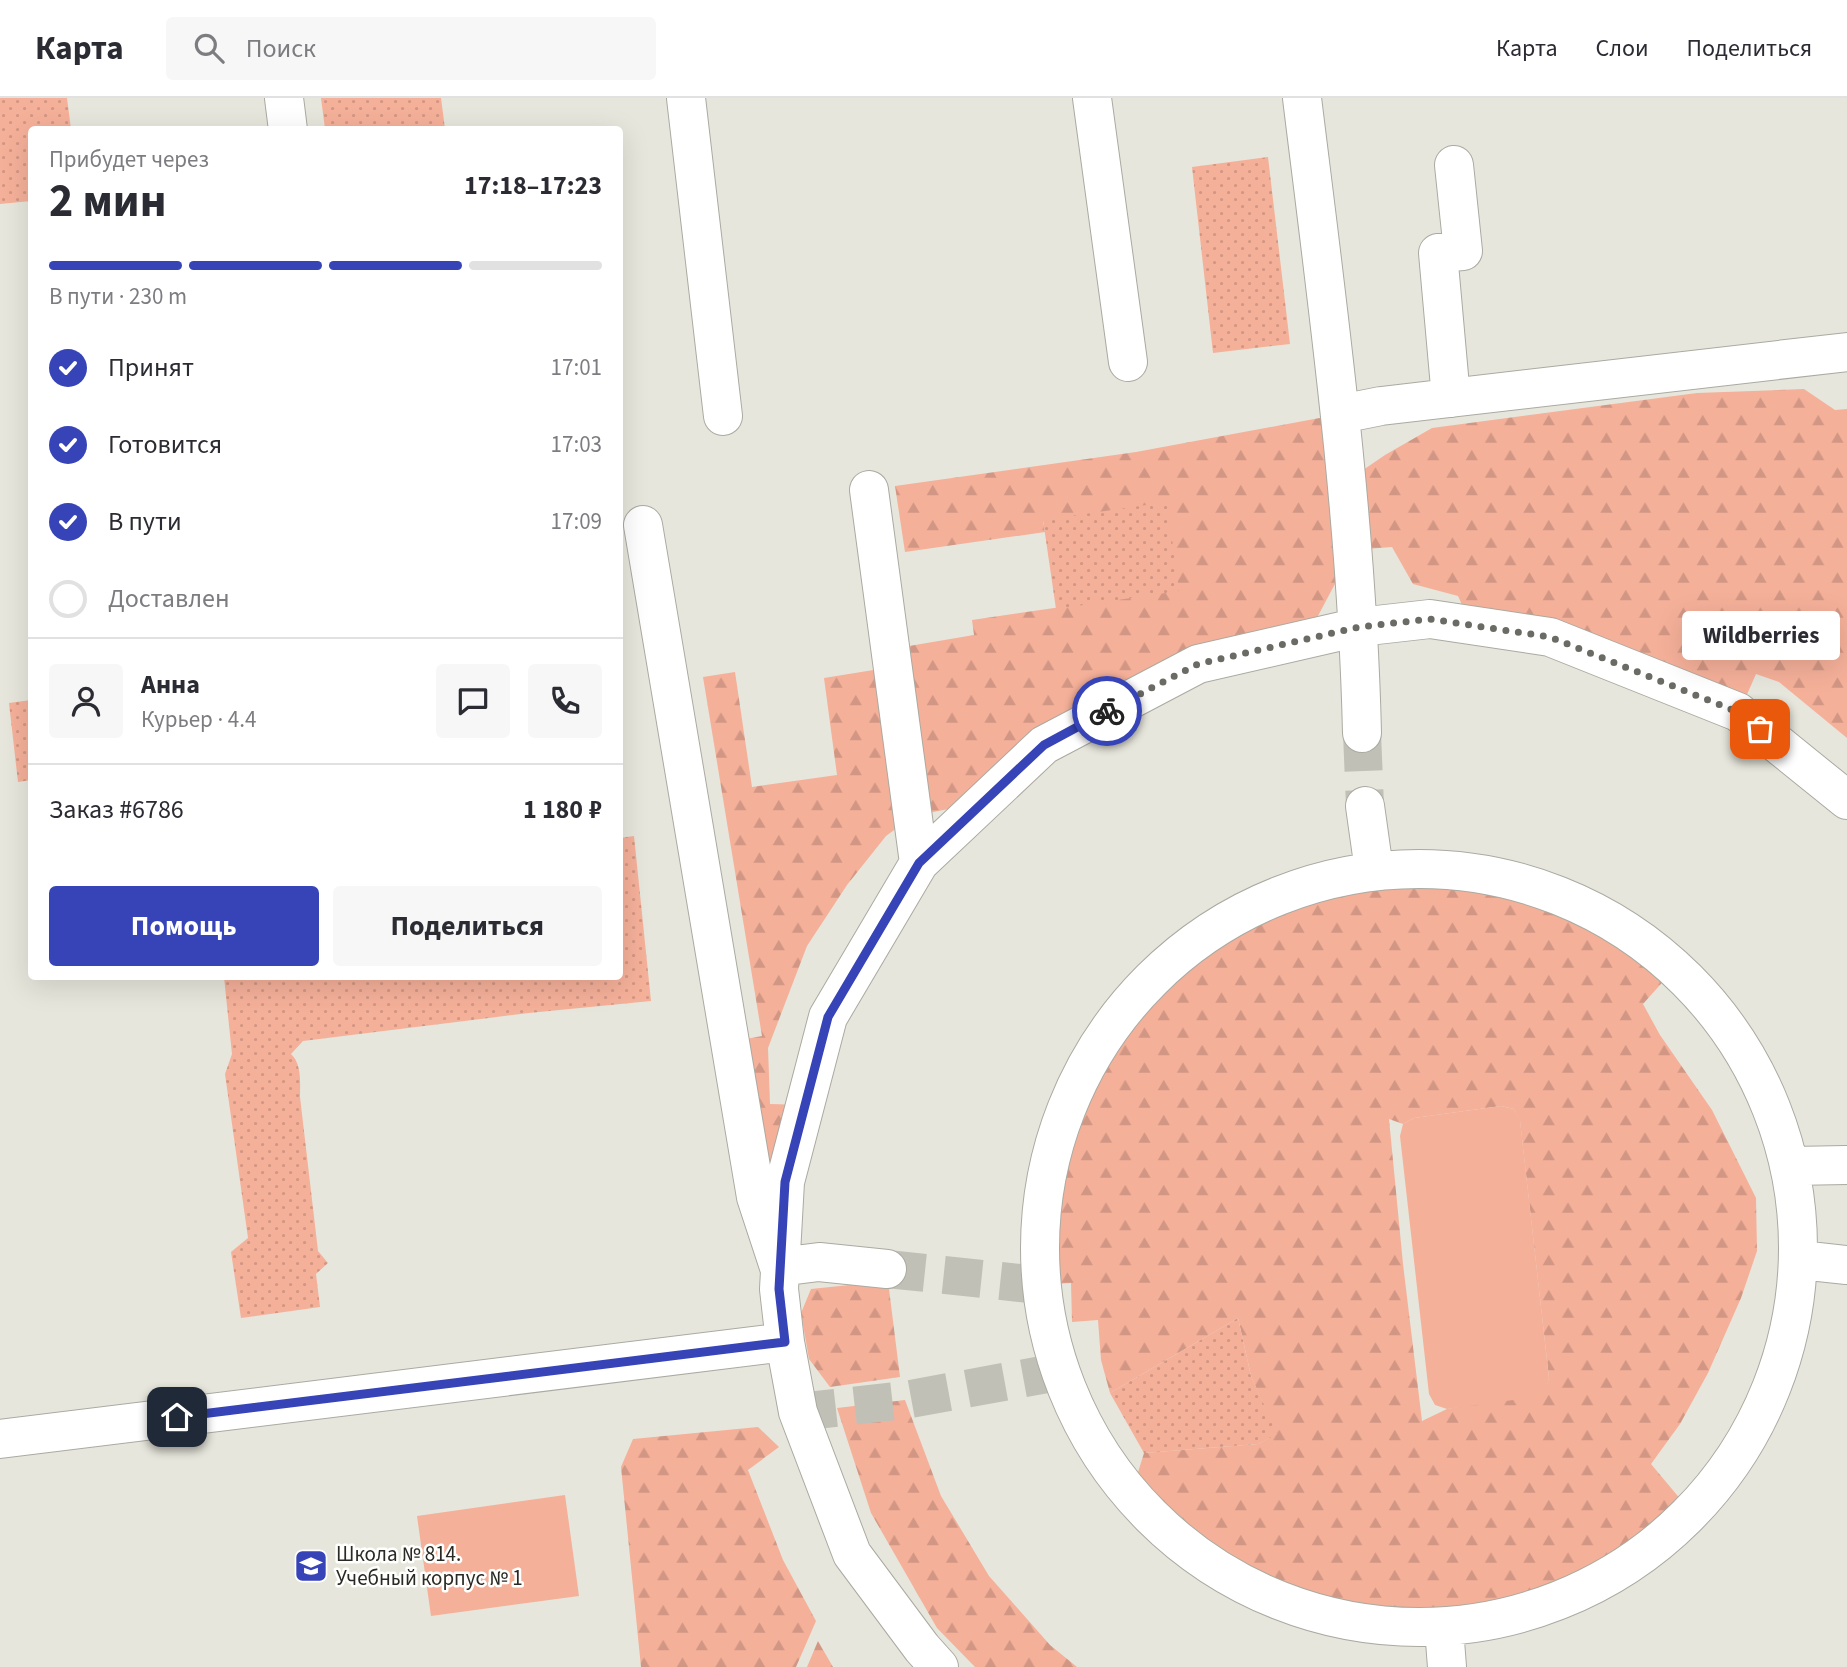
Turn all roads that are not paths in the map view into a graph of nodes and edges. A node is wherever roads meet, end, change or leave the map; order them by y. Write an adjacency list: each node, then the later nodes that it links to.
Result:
1 (284, 98): 5 (lane)
2 (686, 98): 11 (lane)
3 (1092, 98): 8 (lane)
4 (1302, 98): 10 (lane)
5 (288, 126)
6 (1454, 165): 9 (lane)
7 (1847, 352): 9 (lane)
8 (1128, 362)
9 (1451, 398): 10 (lane)
10 (1341, 414): 14 (lane)
11 (723, 416)
12 (869, 490): 18 (lane)
13 (643, 525): 24 (lane)
14 (1359, 627): 15 (lane); 16 (lane); 18 (lane)
15 (1362, 733)
16 (1847, 800)
17 (1365, 806): 19 (lane)
18 (919, 863): 24 (lane)
19 (1374, 870): 21 (lane); 28 (lane)
20 (1847, 1165): 21 (lane)
21 (1791, 1166): 22 (lane)
22 (1800, 1260): 23 (lane); 28 (lane)
23 (1847, 1265)
24 (779, 1267): 25 (lane); 26 (lane)
25 (887, 1269)
26 (785, 1342): 27 (lane); 29 (lane)
27 (0, 1439)
28 (1444, 1628): 30 (lane)
29 (939, 1667)
30 (1447, 1667)

